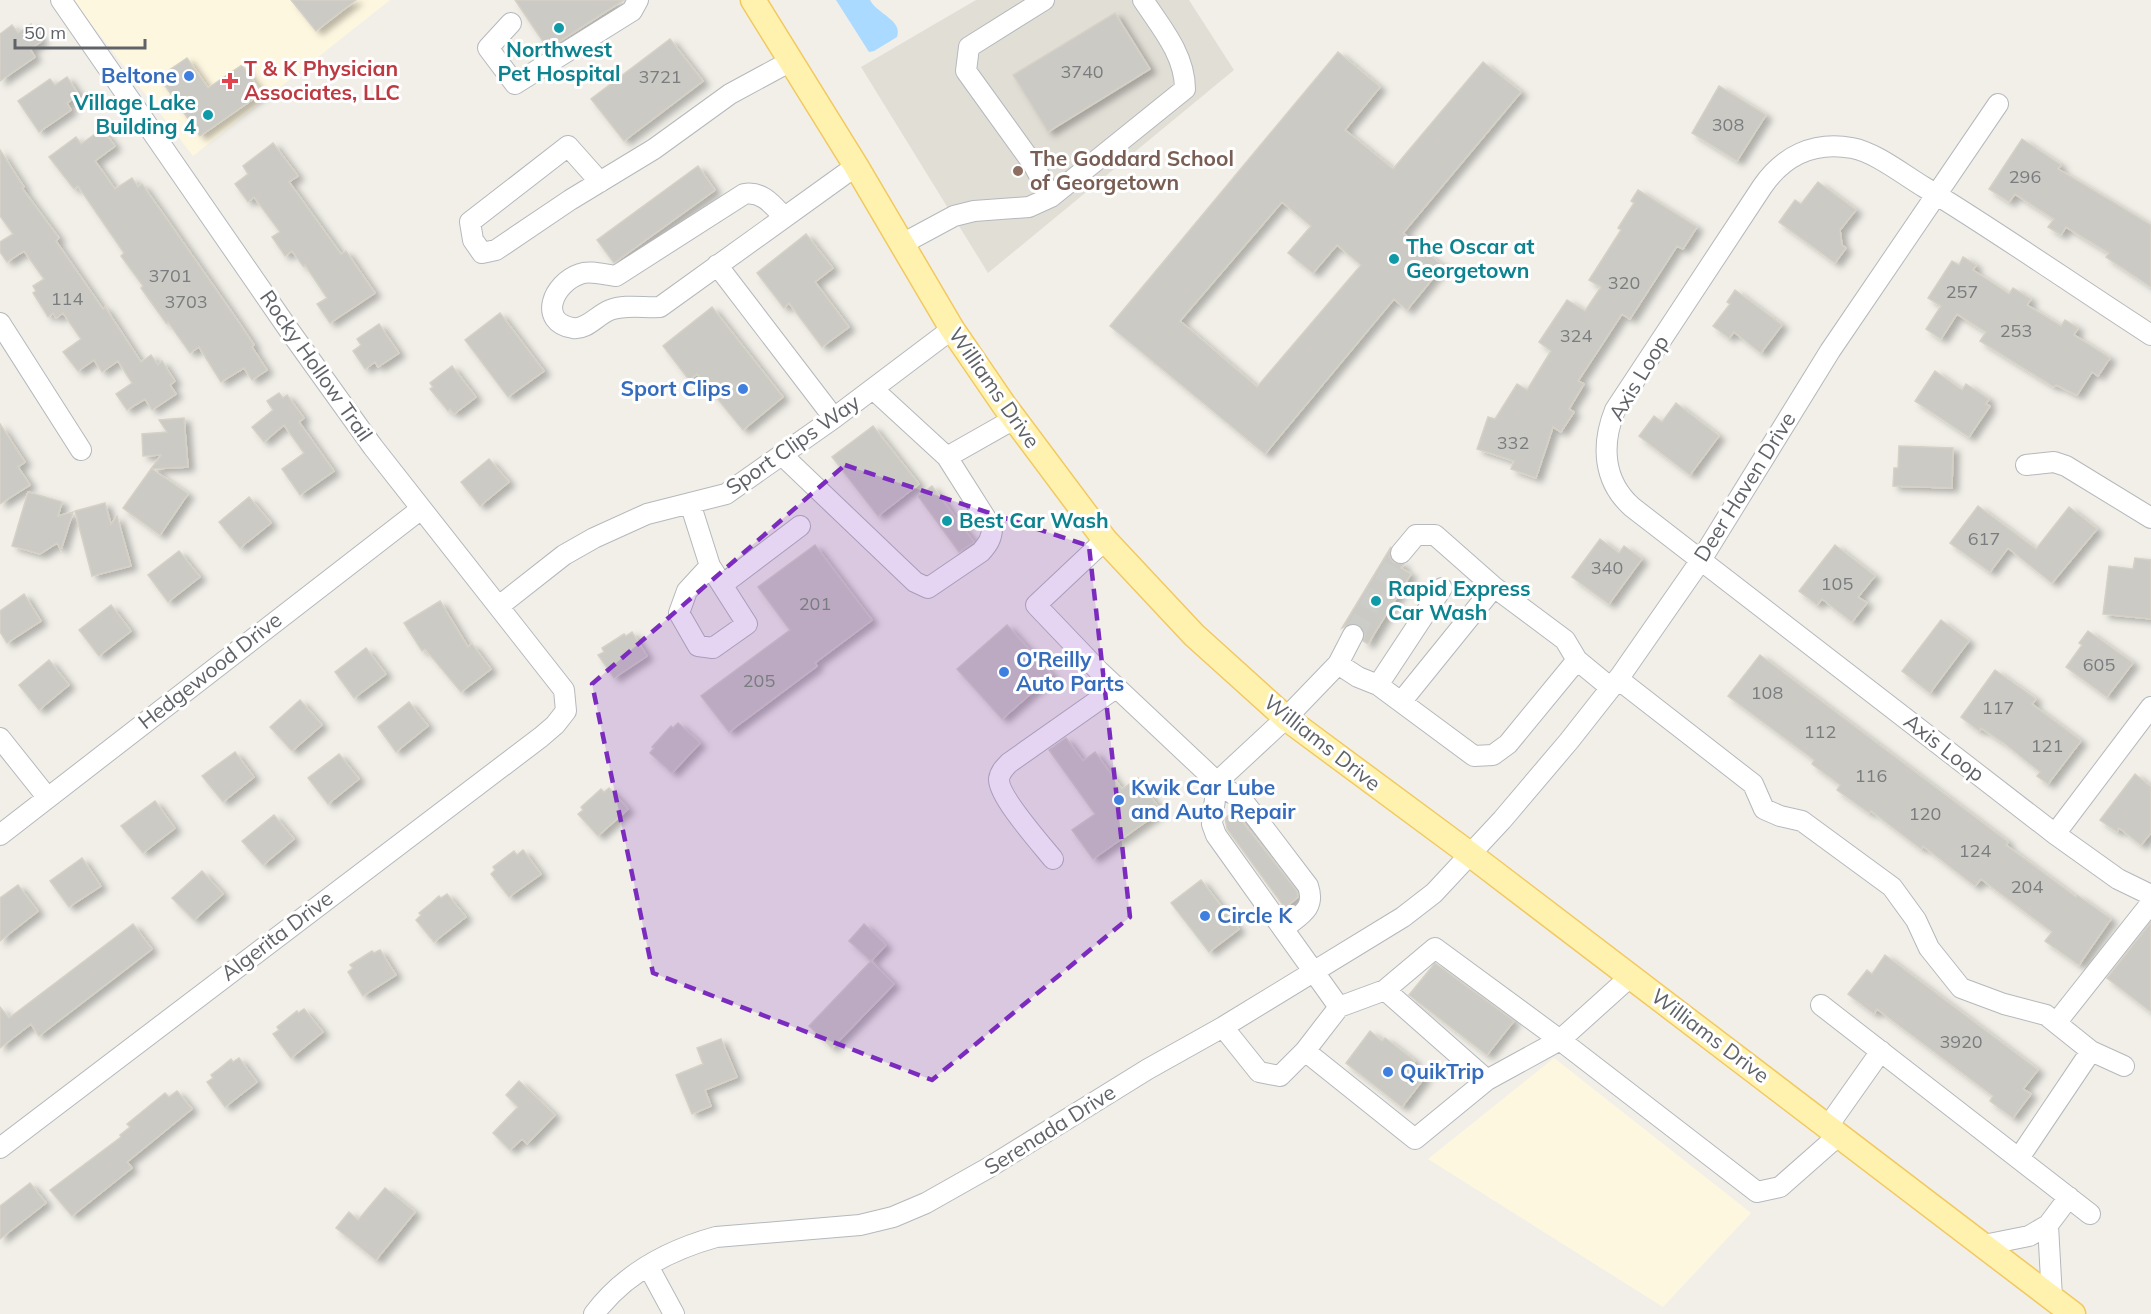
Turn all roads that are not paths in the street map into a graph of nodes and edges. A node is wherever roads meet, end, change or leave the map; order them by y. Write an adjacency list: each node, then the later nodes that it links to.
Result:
1 (62, 0): 27 (street, Rocky Hollow Trail)
2 (638, 0): 6 (street)
3 (753, 0): 7 (main road, Williams Drive)
4 (1044, 0): 12 (street)
5 (1143, 0): 12 (street)
6 (511, 23)
7 (791, 61): 9 (main road, Williams Drive); 10 (street)
8 (1998, 104): 11 (street, Deer Haven Drive)
9 (856, 166): 13 (street); 14 (main road, Williams Drive)
10 (600, 182): 10 (street)
11 (1936, 195): 18 (street, Axis Loop); 32 (street, Deer Haven Drive); 32 (street, Axis Loop)
12 (1052, 197): 14 (street)
13 (784, 217): 15 (street); 15 (street)
14 (902, 244): 17 (main road, Williams Drive)
15 (717, 265): 20 (street)
16 (0, 323): 22 (street)
17 (952, 329): 19 (street, Sport Clips Way); 21 (main road, Williams Drive)
18 (2151, 335)
19 (873, 389): 20 (street, Sport Clips Way); 24 (street)
20 (834, 418): 23 (street, Sport Clips Way)
21 (1014, 419): 24 (street); 30 (main road, Williams Drive)
22 (81, 450)
23 (782, 454): 24 (street); 26 (street, Sport Clips Way)
24 (947, 457)
25 (2026, 465): 28 (street)
26 (690, 503): 33 (street); 37 (street, Sport Clips Way)
27 (421, 509): 37 (street, Rocky Hollow Trail); 50 (street, Hedgewood Drive)
28 (2151, 518)
29 (800, 526): 34 (street)
30 (1105, 540): 43 (street); 46 (main road, Williams Drive)
31 (1401, 553): 35 (street)
32 (1701, 560): 41 (street, Deer Haven Drive); 52 (street, Axis Loop)
33 (710, 566): 34 (street); 34 (street)
34 (722, 585)
35 (1494, 587): 39 (street); 44 (street)
36 (1442, 588): 42 (street)
37 (499, 606): 47 (street, Rocky Hollow Trail)
38 (1353, 635): 40 (street)
39 (1577, 660): 41 (street); 44 (street)
40 (1338, 664): 42 (street); 46 (street)
41 (1614, 683): 53 (street, Deer Haven Drive); 63 (street)
42 (1378, 685): 44 (street)
43 (1117, 687): 49 (street); 54 (street)
44 (1401, 702)
45 (2151, 707): 52 (street)
46 (1286, 718): 49 (street); 53 (main road, Williams Drive)
47 (555, 725): 72 (street, Algerita Drive)
48 (0, 738): 50 (street)
49 (1217, 782): 57 (street); 57 (street)
50 (47, 797): 51 (street, Hedgewood Drive)
51 (0, 834)
52 (2055, 834): 55 (street, Axis Loop)
53 (1471, 855): 58 (street, Serenada Drive); 59 (main road, Williams Drive)
54 (1053, 859)
55 (2151, 895)
56 (2151, 903): 63 (street)
57 (1284, 928): 58 (street)
58 (1315, 970): 62 (street); 64 (street, Serenada Drive)
59 (1631, 976): 65 (street); 71 (main road, Williams Drive)
60 (1385, 990): 62 (street); 65 (street); 70 (street)
61 (1821, 1005): 67 (street)
62 (1340, 1006): 66 (street)
63 (2056, 1023): 68 (street)
64 (1223, 1027): 66 (street); 78 (street, Serenada Drive)
65 (1560, 1040): 70 (street); 71 (street)
66 (1305, 1051): 70 (street)
67 (1881, 1051): 71 (street); 73 (street)
68 (2091, 1051): 69 (street); 73 (street)
69 (2124, 1066)
70 (1487, 1080)
71 (1834, 1131): 77 (main road, Williams Drive)
72 (0, 1148)
73 (2019, 1158): 74 (street)
74 (2069, 1197): 75 (street); 76 (street)
75 (2090, 1214)
76 (2048, 1225): 77 (street); 79 (street)
77 (1984, 1245): 79 (main road, Williams Drive)
78 (648, 1266): 80 (street, Serenada Drive); 81 (street)
79 (2052, 1298): 82 (main road, Williams Drive)
80 (594, 1314)
81 (674, 1314)
82 (2073, 1314)

